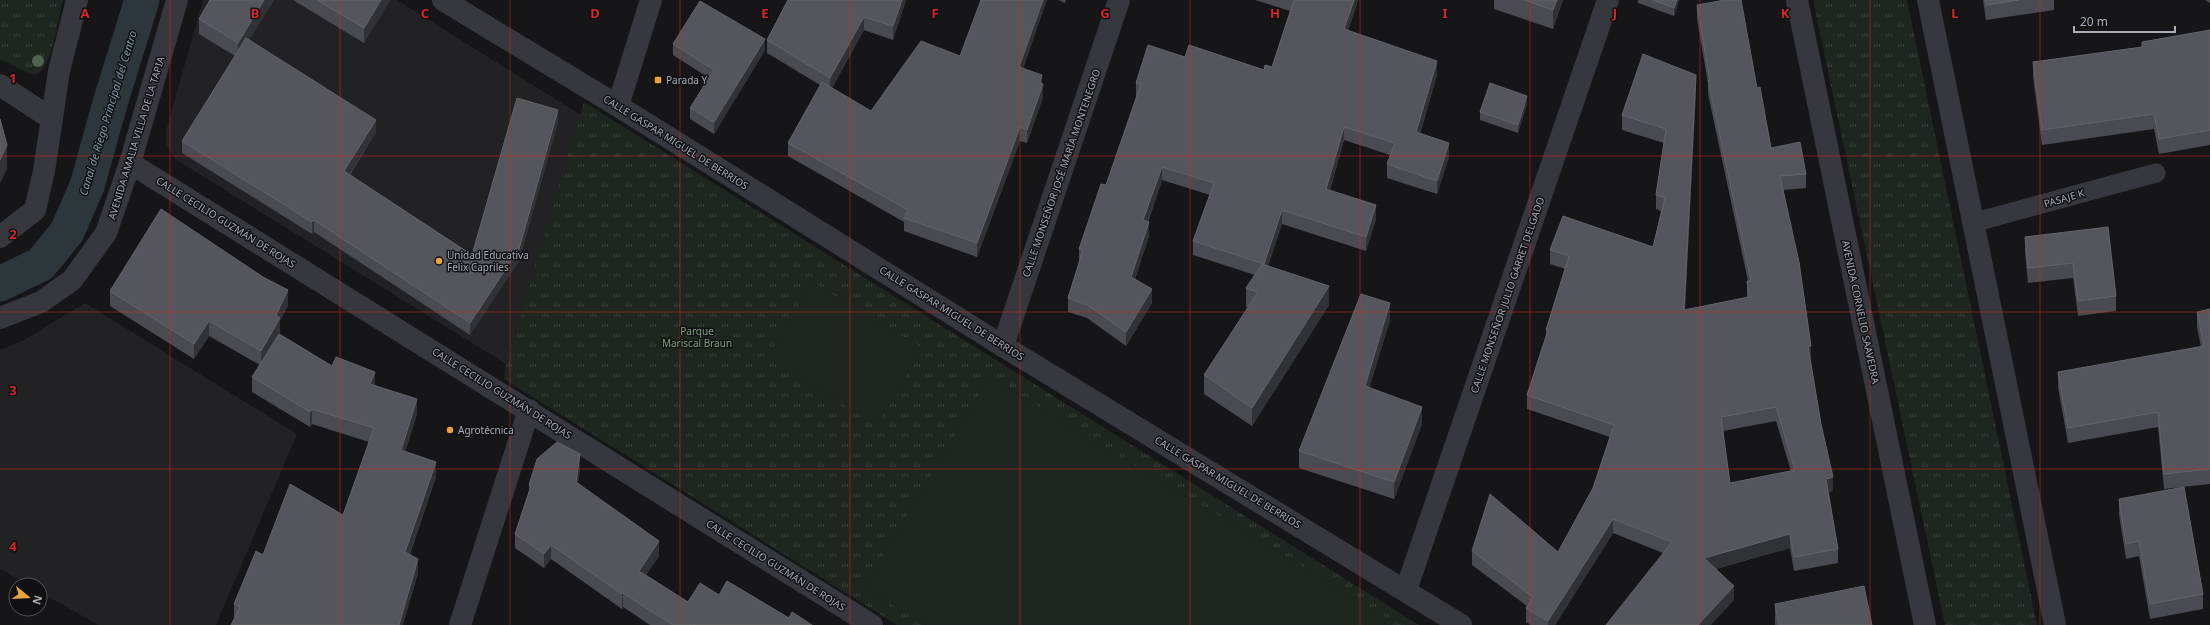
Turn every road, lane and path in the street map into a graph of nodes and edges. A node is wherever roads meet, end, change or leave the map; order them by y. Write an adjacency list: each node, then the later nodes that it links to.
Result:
1 (77, 0): 11 (street)
2 (177, 0): 12 (street, AVENIDA AMALIA VILLA DE LA TAPIA)
3 (443, 0): 10 (street, CALLE GASPAR MIGUEL DE BERRIOS)
4 (651, 0): 10 (street)
5 (1119, 0): 17 (street, CALLE MONSEÑOR JOSÉ MARÍA MONTENEGRO)
6 (1608, 0): 19 (street, CALLE MONSEÑOR JULIO GARRET DELGADO)
7 (1797, 0): 23 (street, AVENIDA CORNELIO SAAVEDRA)
8 (1928, 0): 14 (street)
9 (0, 85): 11 (street)
10 (618, 106): 17 (street, CALLE GASPAR MIGUEL DE BERRIOS)
11 (52, 119): 15 (street)
12 (130, 163): 16 (street, AVENIDA AMALIA VILLA DE LA TAPIA); 18 (street, CALLE CECILIO GUZMÁN DE ROJAS)
13 (2156, 173): 14 (lane, PASAJE K)
14 (1972, 224): 24 (street)
15 (0, 236)
16 (0, 318)
17 (1003, 346): 19 (street, CALLE GASPAR MIGUEL DE BERRIOS)
18 (529, 410): 20 (street); 21 (street, CALLE CECILIO GUZMÁN DE ROJAS)
19 (1406, 590): 22 (street, CALLE GASPAR MIGUEL DE BERRIOS)
20 (460, 625)
21 (872, 625)
22 (1461, 625)
23 (1925, 625)
24 (2055, 625)

